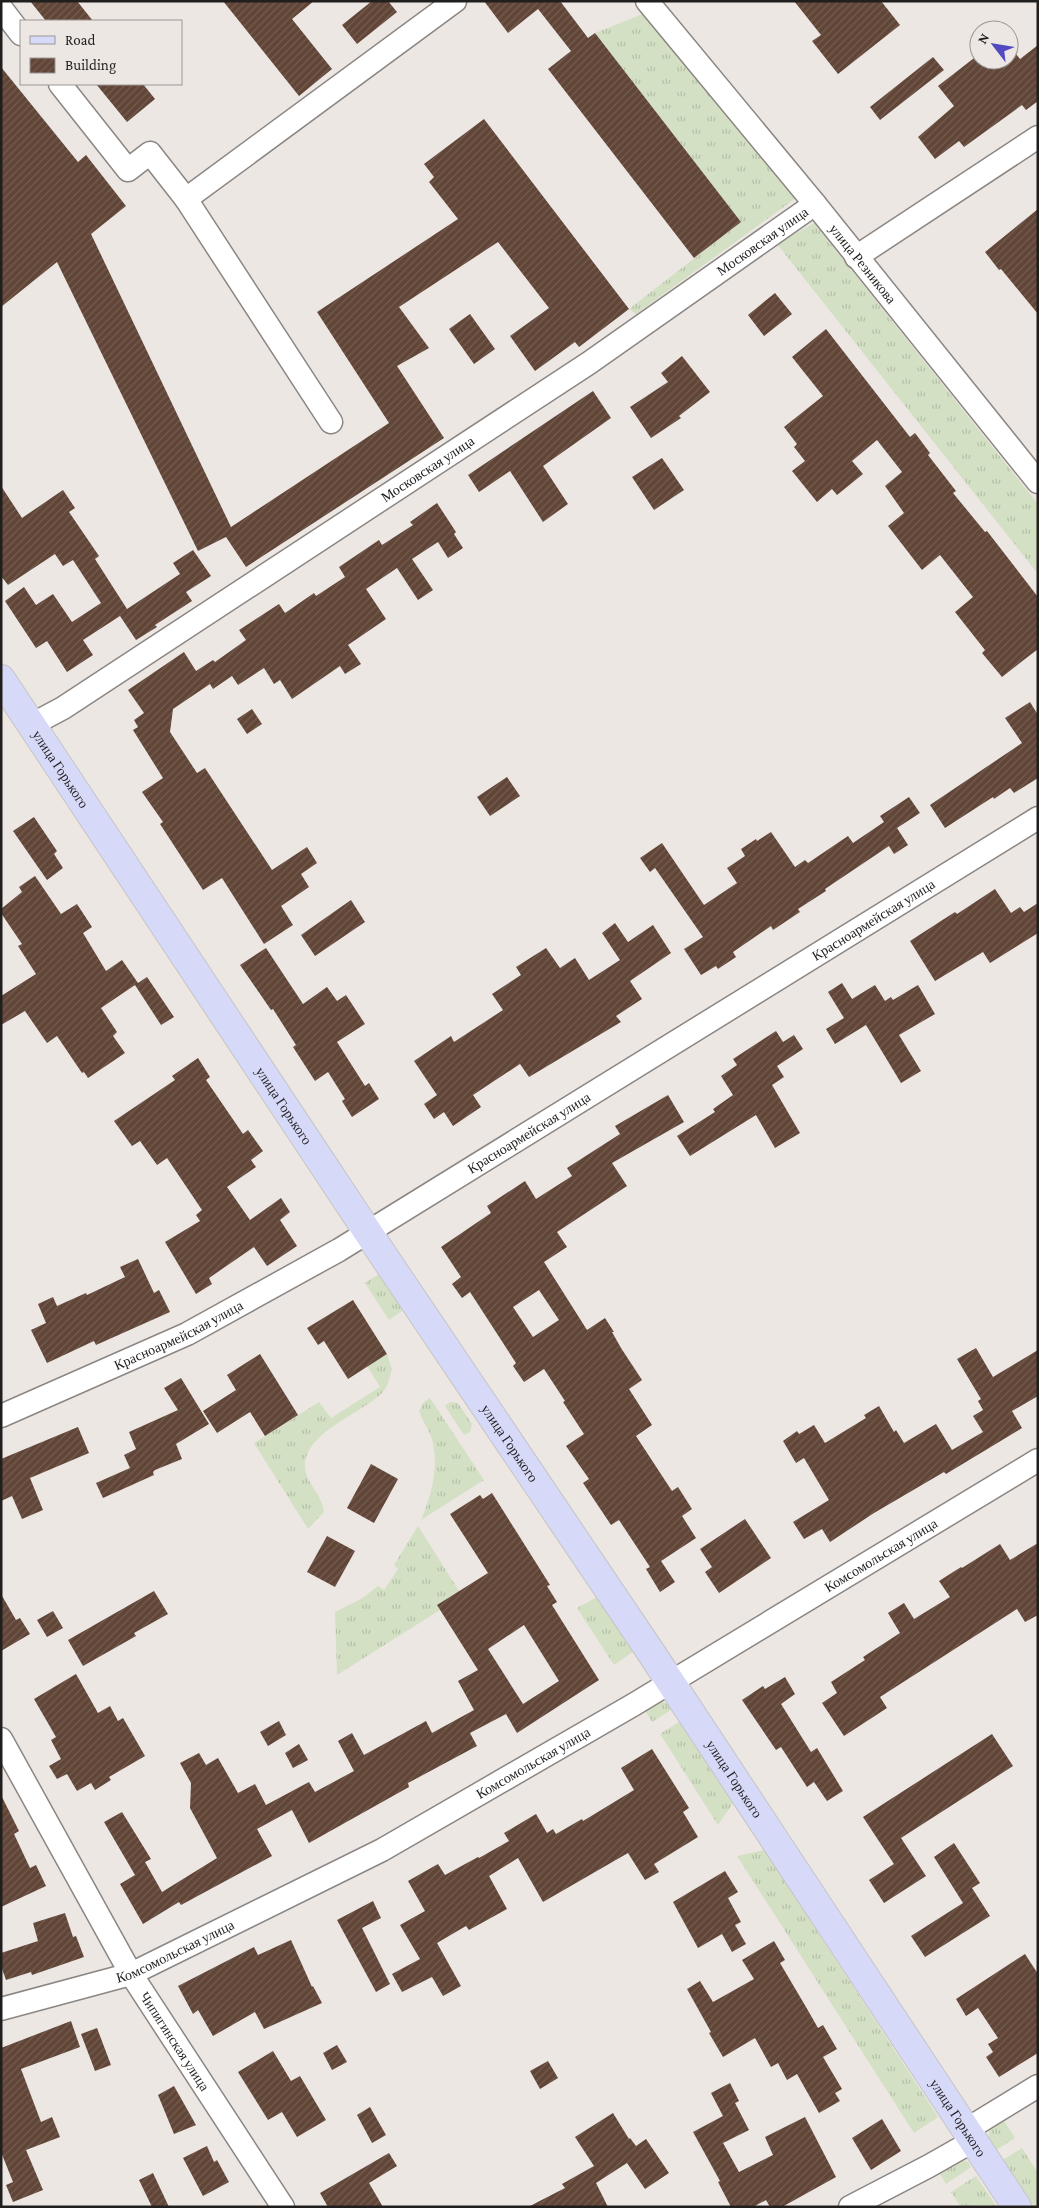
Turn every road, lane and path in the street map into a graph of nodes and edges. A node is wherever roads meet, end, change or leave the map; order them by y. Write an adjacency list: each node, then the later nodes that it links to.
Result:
1 (647, 1): 8 (street, улица Резникова)
2 (450, 3): 7 (street)
3 (1, 8): 4 (street)
4 (20, 33)
5 (61, 85): 7 (street)
6 (1038, 137): 9 (street)
7 (186, 199): 10 (street)
8 (815, 204): 9 (street, улица Резникова); 13 (street, Московская улица)
9 (856, 257): 11 (street, улица Резникова)
10 (331, 422)
11 (1038, 482)
12 (5, 691): 13 (main road, улица Горького)
13 (33, 724): 15 (main road, улица Горького)
14 (1038, 818): 15 (street, Красноармейская улица)
15 (367, 1231): 16 (street, Красноармейская улица); 18 (main road, улица Горького)
16 (1, 1416)
17 (1038, 1460): 18 (street, Комсомольская улица)
18 (670, 1682): 20 (street, Комсомольская улица); 23 (main road, улица Горького)
19 (1, 1739): 20 (street, Чипигинская улица)
20 (131, 1974): 21 (street, Комсомольская улица); 24 (street, Чипигинская улица)
21 (1, 2009)
22 (1038, 2086): 23 (street)
23 (969, 2135): 25 (street); 26 (main road, улица Горького)
24 (283, 2207)
25 (850, 2207)
26 (1017, 2207)

